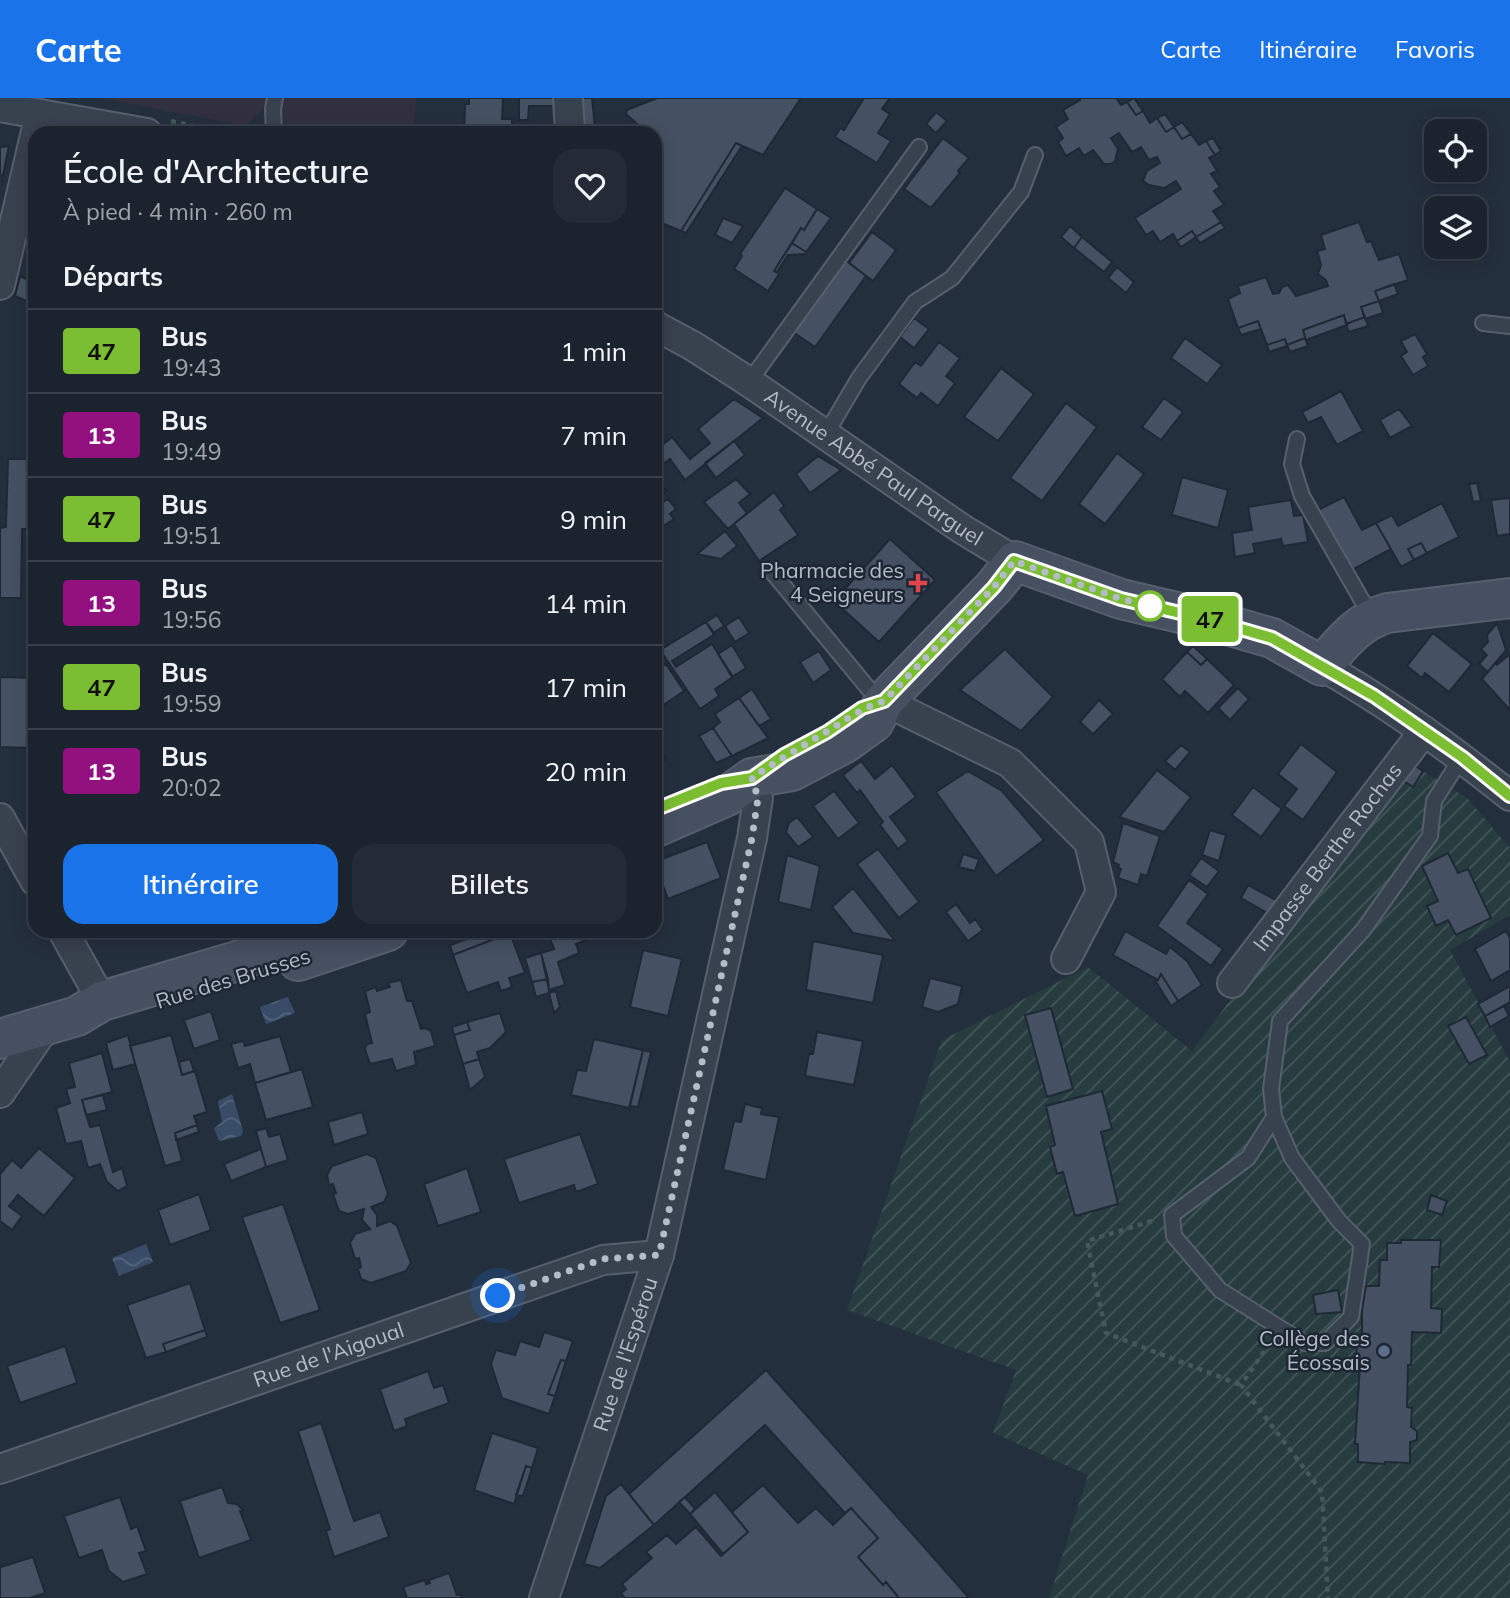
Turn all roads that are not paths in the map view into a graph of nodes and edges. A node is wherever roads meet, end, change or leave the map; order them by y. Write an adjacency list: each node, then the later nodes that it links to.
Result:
1 (275, 98): 7 (lane)
2 (568, 98): 8 (street)
3 (0, 107): 4 (street)
4 (40, 114): 5 (street); 6 (street)
5 (37, 126)
6 (108, 126)
7 (273, 126)
8 (570, 126)
9 (919, 147): 16 (lane)
10 (1035, 155): 17 (lane)
11 (28, 165): 12 (street)
12 (0, 285)
13 (1483, 323): 14 (lane)
14 (1510, 327)
15 (662, 330): 16 (street, Avenue Abbé Paul Parguel)
16 (749, 382): 17 (street, Avenue Abbé Paul Parguel)
17 (826, 434): 19 (street, Avenue Abbé Paul Parguel)
18 (1297, 439): 22 (lane)
19 (1014, 561): 23 (street, Avenue Abbé Paul Parguel); 24 (street)
20 (773, 573): 24 (lane)
21 (1510, 598): 22 (street)
22 (1372, 618): 23 (street)
23 (1322, 666): 25 (street, Avenue Abbé Paul Parguel)
24 (884, 701): 27 (street); 36 (street)
25 (1423, 731): 26 (street, Avenue Abbé Paul Parguel); 37 (street, Impasse Berthe Rochas)
26 (1462, 757): 28 (street, Avenue Abbé Paul Parguel); 41 (lane)
27 (752, 778): 29 (street); 31 (street); 42 (street, Rue de l'Espérou)
28 (1510, 796)
29 (662, 807)
30 (0, 818): 32 (street)
31 (662, 824)
32 (28, 868)
33 (64, 938): 38 (street)
34 (284, 938): 38 (street, Rue des Brusses)
35 (366, 938): 38 (street, Rue des Brusses)
36 (1066, 959)
37 (1231, 983)
38 (75, 1014): 39 (street, Rue des Brusses); 40 (street)
39 (0, 1039)
40 (0, 1093)
41 (1274, 1116): 41 (lane)
42 (659, 1255): 43 (street, Rue de l'Aigoual); 44 (street, Rue de l'Espérou)
43 (0, 1469)
44 (544, 1598)

